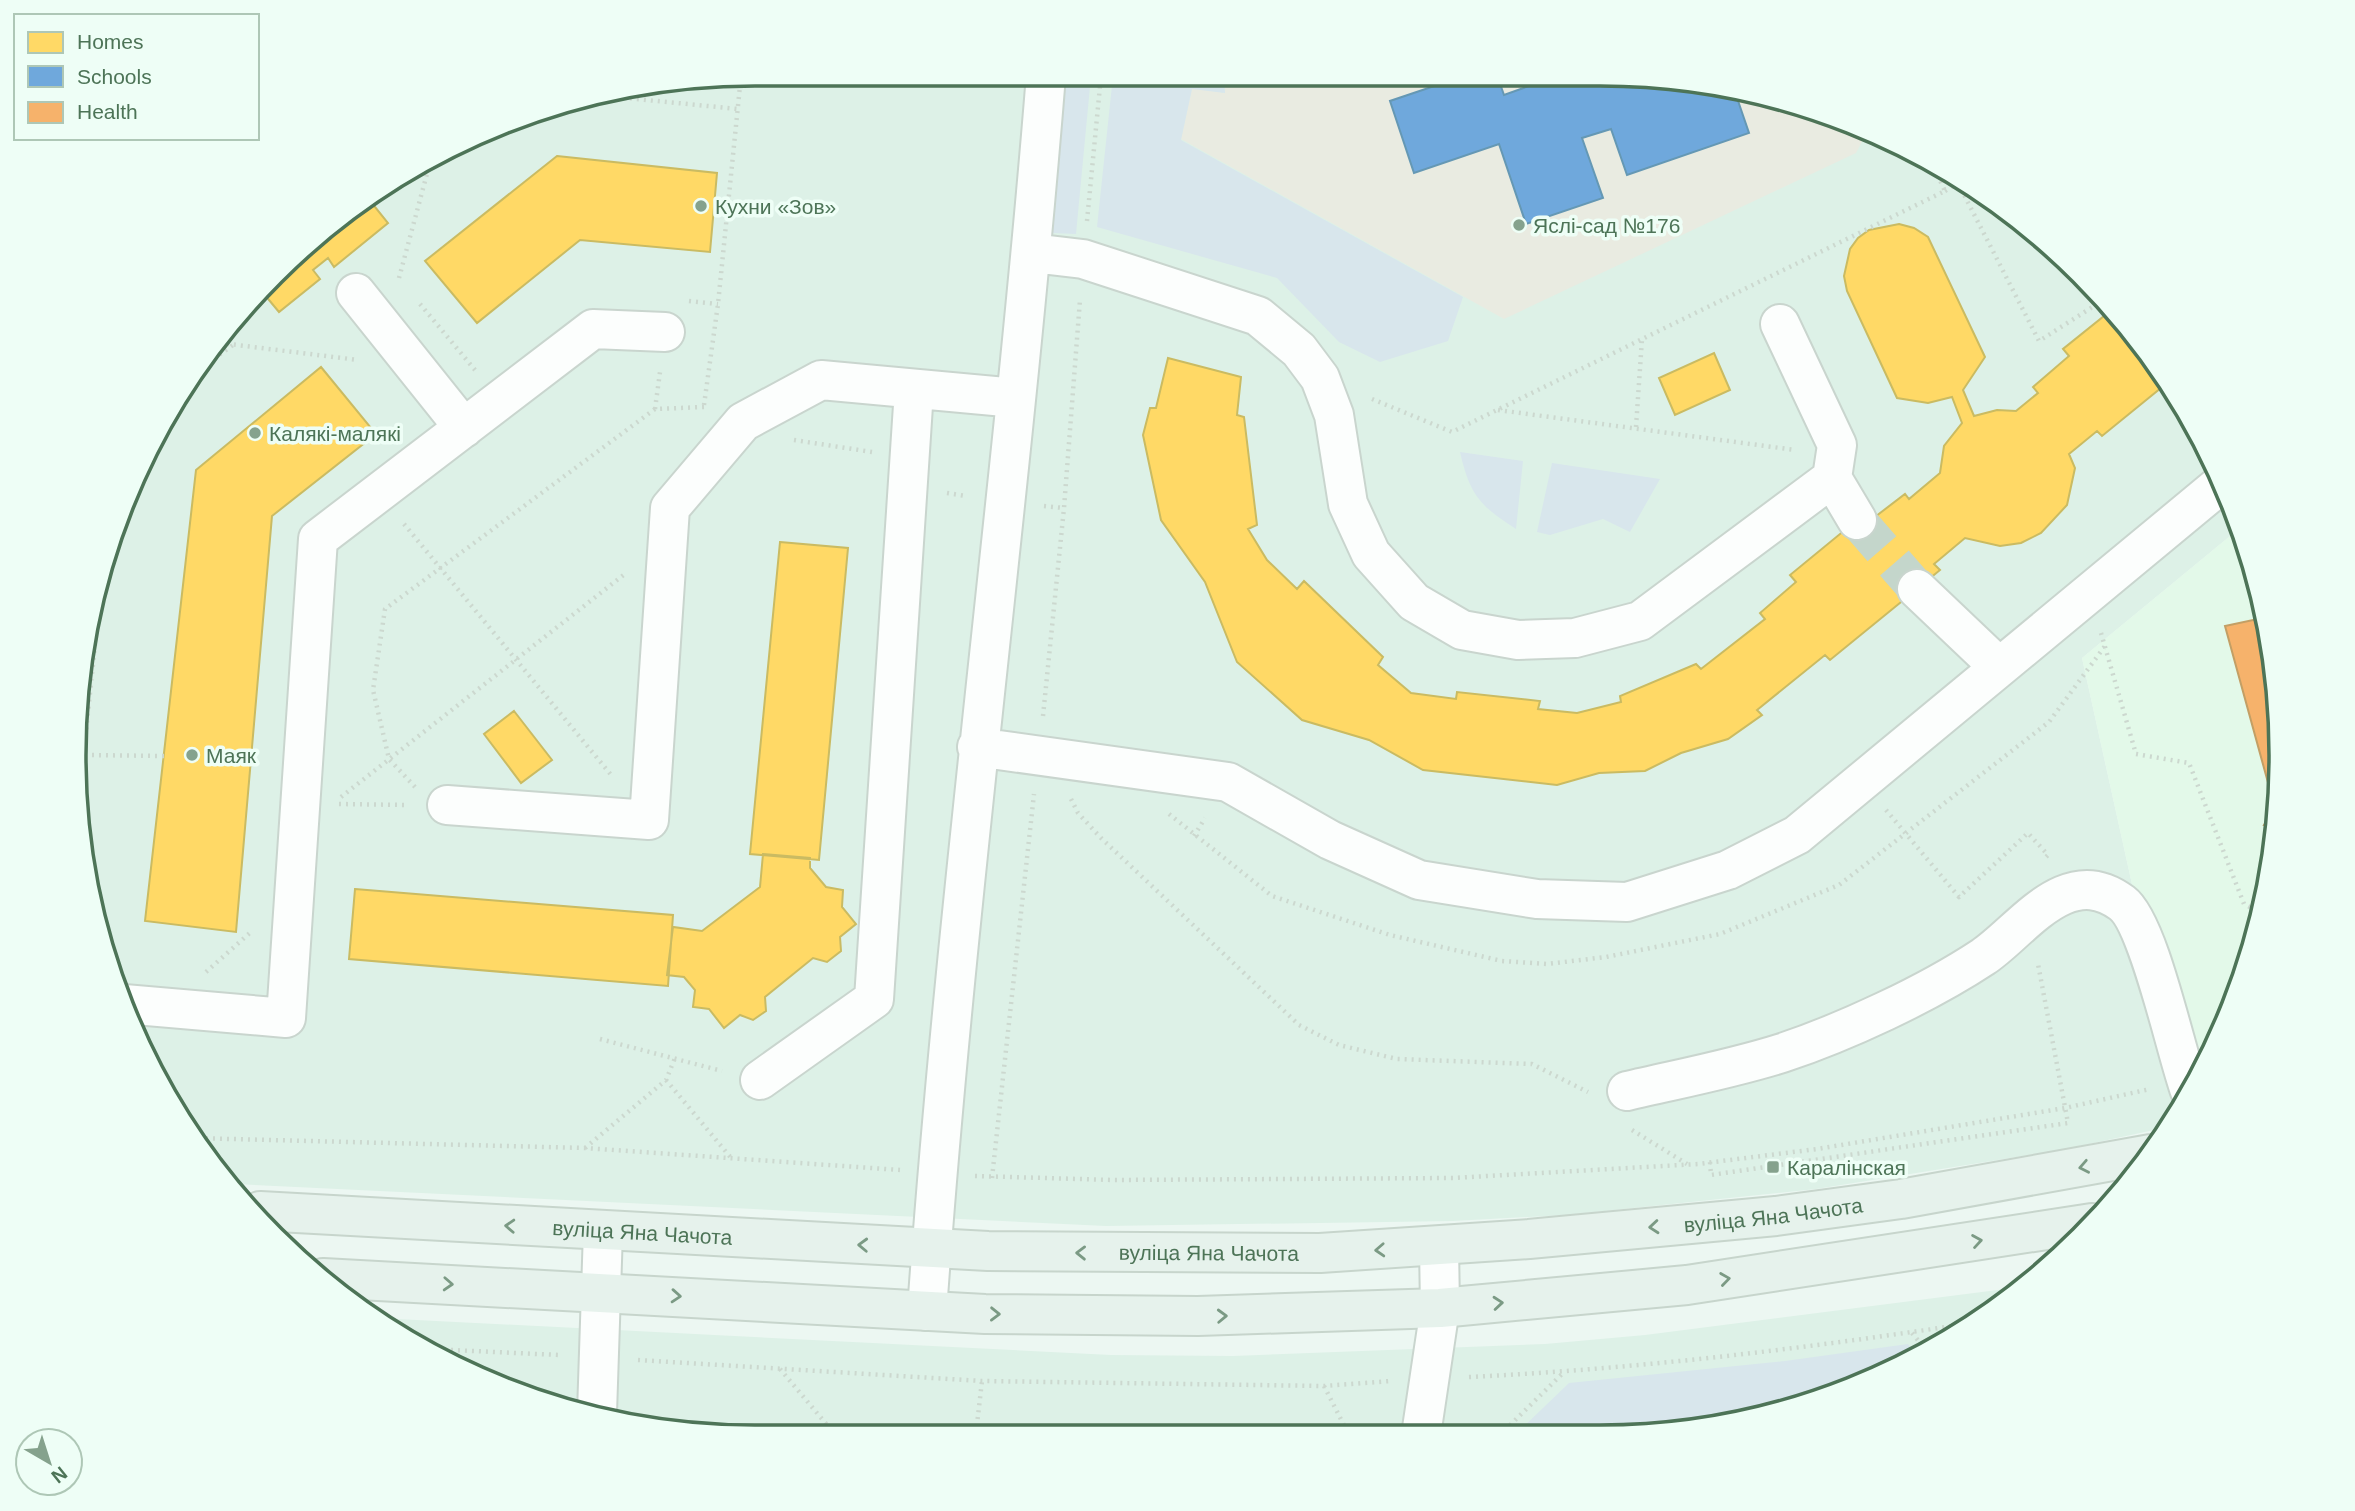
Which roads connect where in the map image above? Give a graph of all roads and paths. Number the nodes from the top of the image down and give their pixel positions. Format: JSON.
{"nodes":[{"id":1,"x":740,"y":86,"type":"edge"},
{"id":2,"x":1045,"y":86,"type":"edge"},
{"id":3,"x":1100,"y":86,"type":"edge"},
{"id":4,"x":629,"y":98,"type":"edge"},
{"id":5,"x":738,"y":109,"type":"junction"},
{"id":6,"x":428,"y":172,"type":"edge"},
{"id":7,"x":1939,"y":178,"type":"edge"},
{"id":8,"x":1952,"y":187,"type":"edge"},
{"id":9,"x":1945,"y":191,"type":"junction"},
{"id":10,"x":1963,"y":194,"type":"edge"},
{"id":11,"x":1032,"y":253,"type":"junction"},
{"id":12,"x":1083,"y":259,"type":"junction"},
{"id":13,"x":405,"y":286,"type":"dead end"},
{"id":14,"x":356,"y":293,"type":"dead end"},
{"id":15,"x":414,"y":296,"type":"dead end"},
{"id":16,"x":2095,"y":305,"type":"edge"},
{"id":17,"x":1780,"y":324,"type":"dead end"},
{"id":18,"x":665,"y":332,"type":"dead end"},
{"id":19,"x":1642,"y":339,"type":"junction"},
{"id":20,"x":230,"y":341,"type":"edge"},
{"id":21,"x":227,"y":344,"type":"edge"},
{"id":22,"x":233,"y":345,"type":"junction"},
{"id":23,"x":219,"y":355,"type":"edge"},
{"id":24,"x":416,"y":367,"type":"junction"},
{"id":25,"x":1320,"y":378,"type":"junction"},
{"id":26,"x":915,"y":390,"type":"junction"},
{"id":27,"x":1016,"y":398,"type":"junction"},
{"id":28,"x":1498,"y":410,"type":"junction"},
{"id":29,"x":1636,"y":427,"type":"junction"},
{"id":30,"x":464,"y":428,"type":"junction"},
{"id":31,"x":782,"y":438,"type":"dead end"},
{"id":32,"x":876,"y":453,"type":"dead end"},
{"id":33,"x":1834,"y":467,"type":"junction"},
{"id":34,"x":2214,"y":490,"type":"edge"},
{"id":35,"x":378,"y":494,"type":"junction"},
{"id":36,"x":1857,"y":520,"type":"tunnel mouth"},
{"id":37,"x":666,"y":542,"type":"junction"},
{"id":38,"x":440,"y":568,"type":"junction"},
{"id":39,"x":1917,"y":589,"type":"tunnel mouth"},
{"id":40,"x":96,"y":641,"type":"edge"},
{"id":41,"x":516,"y":659,"type":"junction"},
{"id":42,"x":2110,"y":665,"type":"dead end"},
{"id":43,"x":1999,"y":667,"type":"junction"},
{"id":44,"x":86,"y":741,"type":"edge"},
{"id":45,"x":977,"y":747,"type":"junction"},
{"id":46,"x":86,"y":755,"type":"edge"},
{"id":47,"x":164,"y":755,"type":"dead end"},
{"id":48,"x":1039,"y":756,"type":"junction"},
{"id":49,"x":390,"y":759,"type":"junction"},
{"id":50,"x":1067,"y":790,"type":"dead end"},
{"id":51,"x":440,"y":805,"type":"junction"},
{"id":52,"x":649,"y":820,"type":"junction"},
{"id":53,"x":2028,"y":833,"type":"dead end"},
{"id":54,"x":1927,"y":860,"type":"dead end"},
{"id":55,"x":2251,"y":908,"type":"edge"},
{"id":56,"x":256,"y":927,"type":"dead end"},
{"id":57,"x":198,"y":980,"type":"dead end"},
{"id":58,"x":134,"y":1004,"type":"edge"},
{"id":59,"x":600,"y":1039,"type":"dead end"},
{"id":60,"x":675,"y":1058,"type":"junction"},
{"id":61,"x":2186,"y":1079,"type":"edge"},
{"id":62,"x":666,"y":1080,"type":"junction"},
{"id":63,"x":760,"y":1080,"type":"joint"},
{"id":64,"x":2181,"y":1087,"type":"edge"},
{"id":65,"x":1616,"y":1105,"type":"junction"},
{"id":66,"x":2065,"y":1108,"type":"junction"},
{"id":67,"x":206,"y":1138,"type":"edge"},
{"id":68,"x":585,"y":1148,"type":"junction"},
{"id":69,"x":2135,"y":1157,"type":"edge"},
{"id":70,"x":732,"y":1158,"type":"junction"},
{"id":71,"x":1710,"y":1162,"type":"junction"},
{"id":72,"x":1689,"y":1165,"type":"junction"},
{"id":73,"x":937,"y":1174,"type":"junction"},
{"id":74,"x":992,"y":1178,"type":"junction"},
{"id":75,"x":265,"y":1211,"type":"edge"},
{"id":76,"x":2076,"y":1225,"type":"edge"},
{"id":77,"x":603,"y":1231,"type":"junction"},
{"id":78,"x":1439,"y":1246,"type":"junction"},
{"id":79,"x":931,"y":1248,"type":"junction"},
{"id":80,"x":338,"y":1279,"type":"edge"},
{"id":81,"x":600,"y":1291,"type":"junction"},
{"id":82,"x":1440,"y":1308,"type":"junction"},
{"id":83,"x":927,"y":1311,"type":"junction"},
{"id":84,"x":1949,"y":1326,"type":"edge"},
{"id":85,"x":1911,"y":1332,"type":"junction"},
{"id":86,"x":1920,"y":1343,"type":"edge"},
{"id":87,"x":447,"y":1350,"type":"edge"},
{"id":88,"x":600,"y":1357,"type":"junction"},
{"id":89,"x":780,"y":1369,"type":"junction"},
{"id":90,"x":1564,"y":1372,"type":"junction"},
{"id":91,"x":1432,"y":1378,"type":"junction"},
{"id":92,"x":982,"y":1381,"type":"junction"},
{"id":93,"x":1324,"y":1386,"type":"junction"},
{"id":94,"x":597,"y":1406,"type":"edge"},
{"id":95,"x":827,"y":1425,"type":"edge"},
{"id":96,"x":977,"y":1425,"type":"edge"},
{"id":97,"x":1344,"y":1425,"type":"edge"},
{"id":98,"x":1423,"y":1425,"type":"edge"},
{"id":99,"x":1510,"y":1425,"type":"edge"}],
"edges":[{"from":1,"to":5,"type":"path"},
{"from":2,"to":11,"type":"street"},
{"from":3,"to":12,"type":"path"},
{"from":4,"to":5,"type":"path"},
{"from":5,"to":38,"type":"path"},
{"from":6,"to":13,"type":"path"},
{"from":7,"to":9,"type":"path"},
{"from":8,"to":9,"type":"path"},
{"from":9,"to":19,"type":"path"},
{"from":10,"to":16,"type":"path"},
{"from":11,"to":12,"type":"street"},
{"from":11,"to":27,"type":"street"},
{"from":12,"to":25,"type":"street"},
{"from":12,"to":48,"type":"path"},
{"from":14,"to":24,"type":"street"},
{"from":15,"to":24,"type":"path"},
{"from":17,"to":33,"type":"street"},
{"from":18,"to":30,"type":"street"},
{"from":19,"to":28,"type":"path"},
{"from":19,"to":29,"type":"path"},
{"from":20,"to":22,"type":"path"},
{"from":21,"to":22,"type":"path"},
{"from":22,"to":23,"type":"path"},
{"from":22,"to":24,"type":"path"},
{"from":24,"to":30,"type":"street"},
{"from":25,"to":28,"type":"path"},
{"from":25,"to":33,"type":"street"},
{"from":26,"to":27,"type":"street"},
{"from":26,"to":37,"type":"street"},
{"from":26,"to":63,"type":"street"},
{"from":27,"to":45,"type":"street"},
{"from":28,"to":29,"type":"path"},
{"from":29,"to":33,"type":"path"},
{"from":30,"to":35,"type":"street"},
{"from":31,"to":32,"type":"path"},
{"from":33,"to":36,"type":"street"},
{"from":34,"to":43,"type":"street"},
{"from":35,"to":38,"type":"path"},
{"from":35,"to":58,"type":"street"},
{"from":37,"to":41,"type":"path"},
{"from":37,"to":52,"type":"street"},
{"from":38,"to":41,"type":"path"},
{"from":38,"to":49,"type":"path"},
{"from":39,"to":43,"type":"street"},
{"from":40,"to":44,"type":"path"},
{"from":41,"to":49,"type":"path"},
{"from":41,"to":52,"type":"path"},
{"from":42,"to":55,"type":"path"},
{"from":43,"to":48,"type":"street"},
{"from":45,"to":48,"type":"street"},
{"from":45,"to":73,"type":"street"},
{"from":46,"to":47,"type":"path"},
{"from":48,"to":74,"type":"path"},
{"from":49,"to":51,"type":"path"},
{"from":49,"to":51,"type":"path"},
{"from":50,"to":65,"type":"path"},
{"from":51,"to":52,"type":"street"},
{"from":53,"to":54,"type":"path"},
{"from":56,"to":57,"type":"path"},
{"from":59,"to":60,"type":"path"},
{"from":60,"to":62,"type":"path"},
{"from":60,"to":63,"type":"path"},
{"from":61,"to":65,"type":"street"},
{"from":62,"to":68,"type":"path"},
{"from":62,"to":70,"type":"path"},
{"from":64,"to":66,"type":"path"},
{"from":65,"to":72,"type":"path"},
{"from":66,"to":71,"type":"path"},
{"from":66,"to":71,"type":"path"},
{"from":67,"to":68,"type":"path"},
{"from":68,"to":70,"type":"path"},
{"from":69,"to":78,"type":"main road","name":"вуліца Яна Чачота","one_way":true},
{"from":70,"to":73,"type":"path"},
{"from":71,"to":72,"type":"path"},
{"from":72,"to":74,"type":"path"},
{"from":73,"to":74,"type":"path"},
{"from":73,"to":79,"type":"street"},
{"from":77,"to":75,"type":"main road","name":"вуліца Яна Чачота","one_way":true},
{"from":82,"to":76,"type":"main road","one_way":true},
{"from":79,"to":77,"type":"main road","name":"вуліца Яна Чачота","one_way":true},
{"from":77,"to":81,"type":"street"},
{"from":78,"to":79,"type":"main road","name":"вуліца Яна Чачота","one_way":true},
{"from":78,"to":82,"type":"street"},
{"from":79,"to":83,"type":"street"},
{"from":80,"to":81,"type":"main road","one_way":true},
{"from":81,"to":83,"type":"main road","one_way":true},
{"from":81,"to":88,"type":"street"},
{"from":83,"to":82,"type":"main road","one_way":true},
{"from":82,"to":91,"type":"street"},
{"from":84,"to":85,"type":"path"},
{"from":85,"to":86,"type":"path"},
{"from":85,"to":90,"type":"path"},
{"from":87,"to":88,"type":"path"},
{"from":88,"to":89,"type":"path"},
{"from":88,"to":94,"type":"street"},
{"from":89,"to":92,"type":"path"},
{"from":89,"to":95,"type":"path"},
{"from":90,"to":91,"type":"path"},
{"from":90,"to":99,"type":"path"},
{"from":91,"to":93,"type":"path"},
{"from":91,"to":98,"type":"street"},
{"from":92,"to":93,"type":"path"},
{"from":92,"to":96,"type":"path"},
{"from":93,"to":97,"type":"path"}]}
